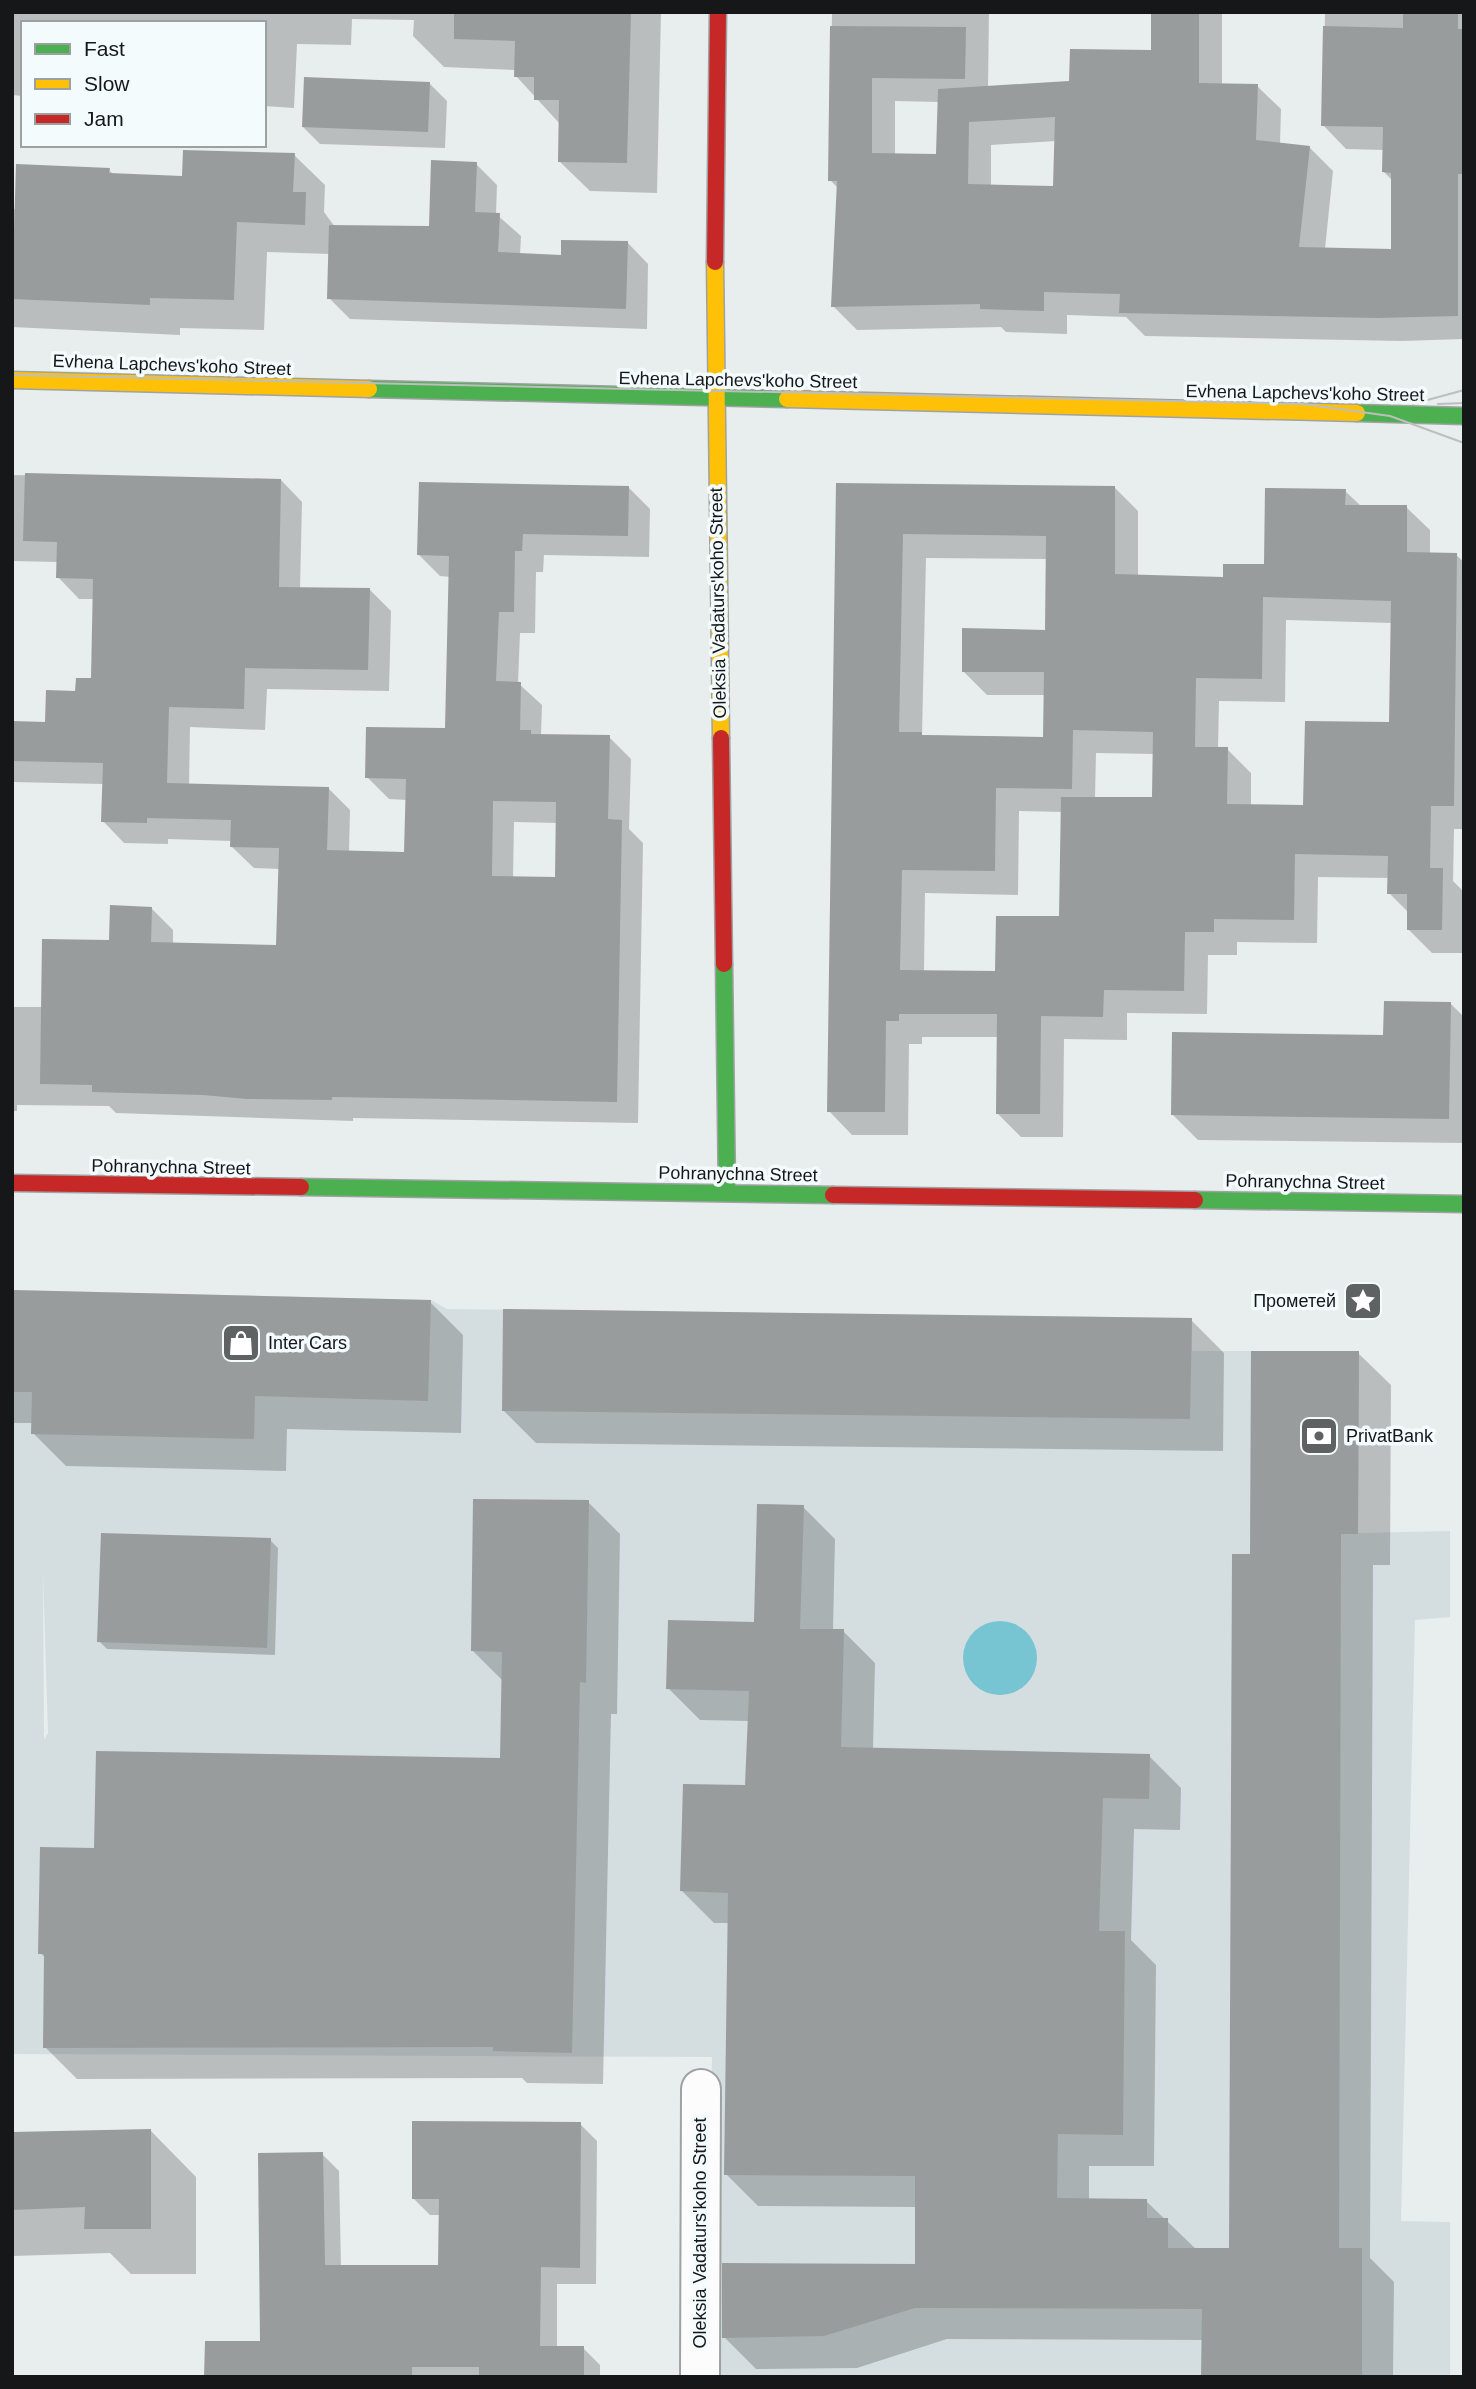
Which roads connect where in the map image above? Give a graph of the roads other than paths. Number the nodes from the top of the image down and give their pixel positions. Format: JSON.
{"nodes":[{"id":1,"x":718,"y":12,"type":"edge"},
{"id":2,"x":12,"y":380,"type":"edge"},
{"id":3,"x":716,"y":400,"type":"junction"},
{"id":4,"x":1464,"y":416,"type":"edge"},
{"id":5,"x":12,"y":1183,"type":"edge"},
{"id":6,"x":727,"y":1193,"type":"junction"},
{"id":7,"x":1464,"y":1203,"type":"edge"},
{"id":8,"x":701,"y":2089,"type":"dead end"},
{"id":9,"x":700,"y":2377,"type":"edge"}],
"edges":[{"from":1,"to":3,"type":"street","name":"Oleksia Vadaturs'koho Street"},
{"from":2,"to":3,"type":"street","name":"Evhena Lapchevs'koho Street"},
{"from":3,"to":4,"type":"street","name":"Evhena Lapchevs'koho Street"},
{"from":3,"to":6,"type":"street","name":"Oleksia Vadaturs'koho Street"},
{"from":5,"to":6,"type":"street","name":"Pohranychna Street"},
{"from":6,"to":7,"type":"street","name":"Pohranychna Street"},
{"from":8,"to":9,"type":"street","name":"Oleksia Vadaturs'koho Street"}]}
